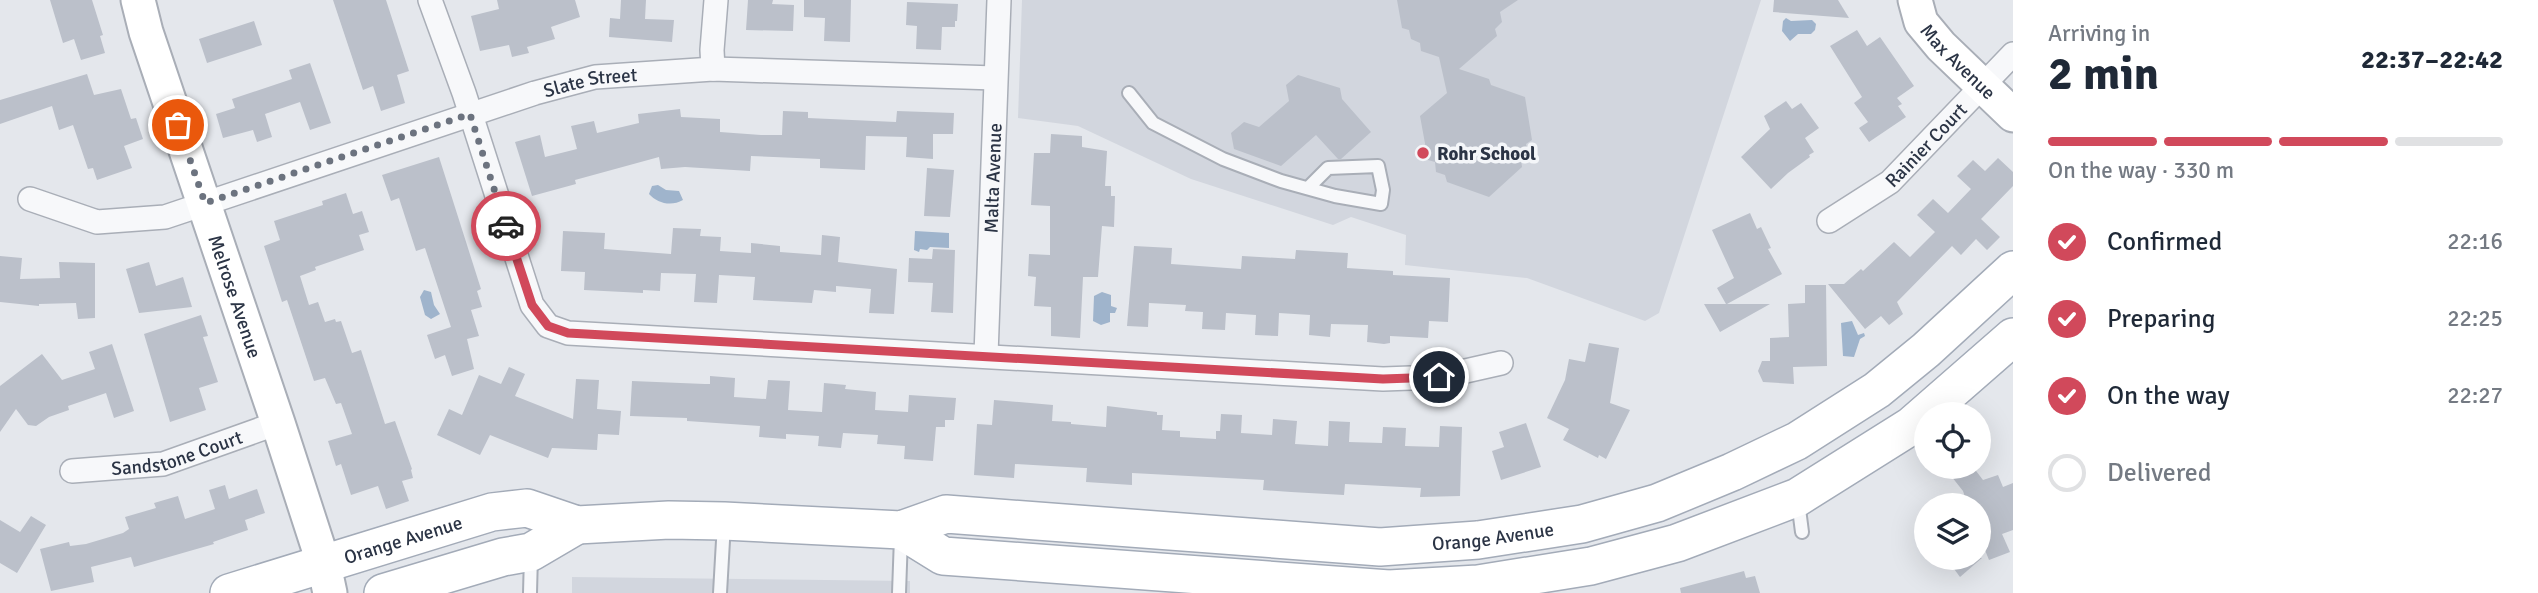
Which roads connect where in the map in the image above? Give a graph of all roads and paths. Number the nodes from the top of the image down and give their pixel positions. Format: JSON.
{"nodes":[{"id":1,"x":138,"y":0,"type":"edge"},
{"id":2,"x":430,"y":0,"type":"edge"},
{"id":3,"x":716,"y":0,"type":"edge"},
{"id":4,"x":999,"y":0,"type":"edge"},
{"id":5,"x":1915,"y":0,"type":"edge"},
{"id":6,"x":2013,"y":54,"type":"edge"},
{"id":7,"x":713,"y":69,"type":"junction"},
{"id":8,"x":995,"y":78,"type":"junction"},
{"id":9,"x":1982,"y":85,"type":"junction"},
{"id":10,"x":1129,"y":93,"type":"dead end"},
{"id":11,"x":470,"y":114,"type":"junction"},
{"id":12,"x":2013,"y":115,"type":"edge"},
{"id":13,"x":1308,"y":188,"type":"junction"},
{"id":14,"x":30,"y":199,"type":"dead end"},
{"id":15,"x":205,"y":203,"type":"junction"},
{"id":16,"x":1829,"y":220,"type":"dead end"},
{"id":17,"x":2013,"y":270,"type":"edge"},
{"id":18,"x":2013,"y":337,"type":"edge"},
{"id":19,"x":986,"y":355,"type":"junction"},
{"id":20,"x":1501,"y":363,"type":"dead end"},
{"id":21,"x":278,"y":423,"type":"junction"},
{"id":22,"x":72,"y":471,"type":"dead end"},
{"id":23,"x":724,"y":521,"type":"junction"},
{"id":24,"x":577,"y":525,"type":"junction"},
{"id":25,"x":901,"y":530,"type":"junction"},
{"id":26,"x":1191,"y":533,"type":"junction"},
{"id":27,"x":531,"y":552,"type":"junction"},
{"id":28,"x":1189,"y":575,"type":"junction"},
{"id":29,"x":327,"y":579,"type":"edge"},
{"id":30,"x":403,"y":590,"type":"edge"},
{"id":31,"x":229,"y":593,"type":"edge"},
{"id":32,"x":530,"y":593,"type":"edge"},
{"id":33,"x":720,"y":593,"type":"edge"},
{"id":34,"x":899,"y":593,"type":"edge"}],
"edges":[{"from":1,"to":15,"type":"street","name":"Melrose Avenue"},
{"from":2,"to":11,"type":"street"},
{"from":3,"to":7,"type":"street"},
{"from":4,"to":8,"type":"street","name":"Malta Avenue"},
{"from":5,"to":9,"type":"street","name":"Max Avenue"},
{"from":6,"to":9,"type":"street","name":"Rainier Court"},
{"from":7,"to":8,"type":"street","name":"Slate Street"},
{"from":7,"to":11,"type":"street","name":"Slate Street"},
{"from":8,"to":19,"type":"street","name":"Malta Avenue"},
{"from":9,"to":12,"type":"street","name":"Max Avenue"},
{"from":9,"to":16,"type":"street","name":"Rainier Court"},
{"from":10,"to":13,"type":"lane"},
{"from":11,"to":15,"type":"street","name":"Slate Street"},
{"from":11,"to":19,"type":"street"},
{"from":13,"to":13,"type":"lane"},
{"from":14,"to":15,"type":"street","name":"Slate Street"},
{"from":15,"to":21,"type":"street","name":"Melrose Avenue"},
{"from":17,"to":26,"type":"main road","name":"Orange Avenue"},
{"from":18,"to":28,"type":"main road","name":"Orange Avenue"},
{"from":19,"to":20,"type":"street"},
{"from":21,"to":22,"type":"street","name":"Sandstone Court"},
{"from":21,"to":29,"type":"street","name":"Melrose Avenue"},
{"from":23,"to":24,"type":"main road","name":"Orange Avenue"},
{"from":23,"to":25,"type":"main road","name":"Orange Avenue"},
{"from":23,"to":33,"type":"lane"},
{"from":24,"to":27,"type":"main road","name":"Orange Avenue"},
{"from":24,"to":29,"type":"main road","name":"Orange Avenue"},
{"from":25,"to":26,"type":"main road","name":"Orange Avenue"},
{"from":25,"to":28,"type":"main road","name":"Orange Avenue"},
{"from":25,"to":34,"type":"lane"},
{"from":26,"to":28,"type":"main road"},
{"from":27,"to":30,"type":"main road","name":"Orange Avenue"},
{"from":27,"to":32,"type":"lane"},
{"from":29,"to":31,"type":"main road","name":"Orange Avenue"}]}
